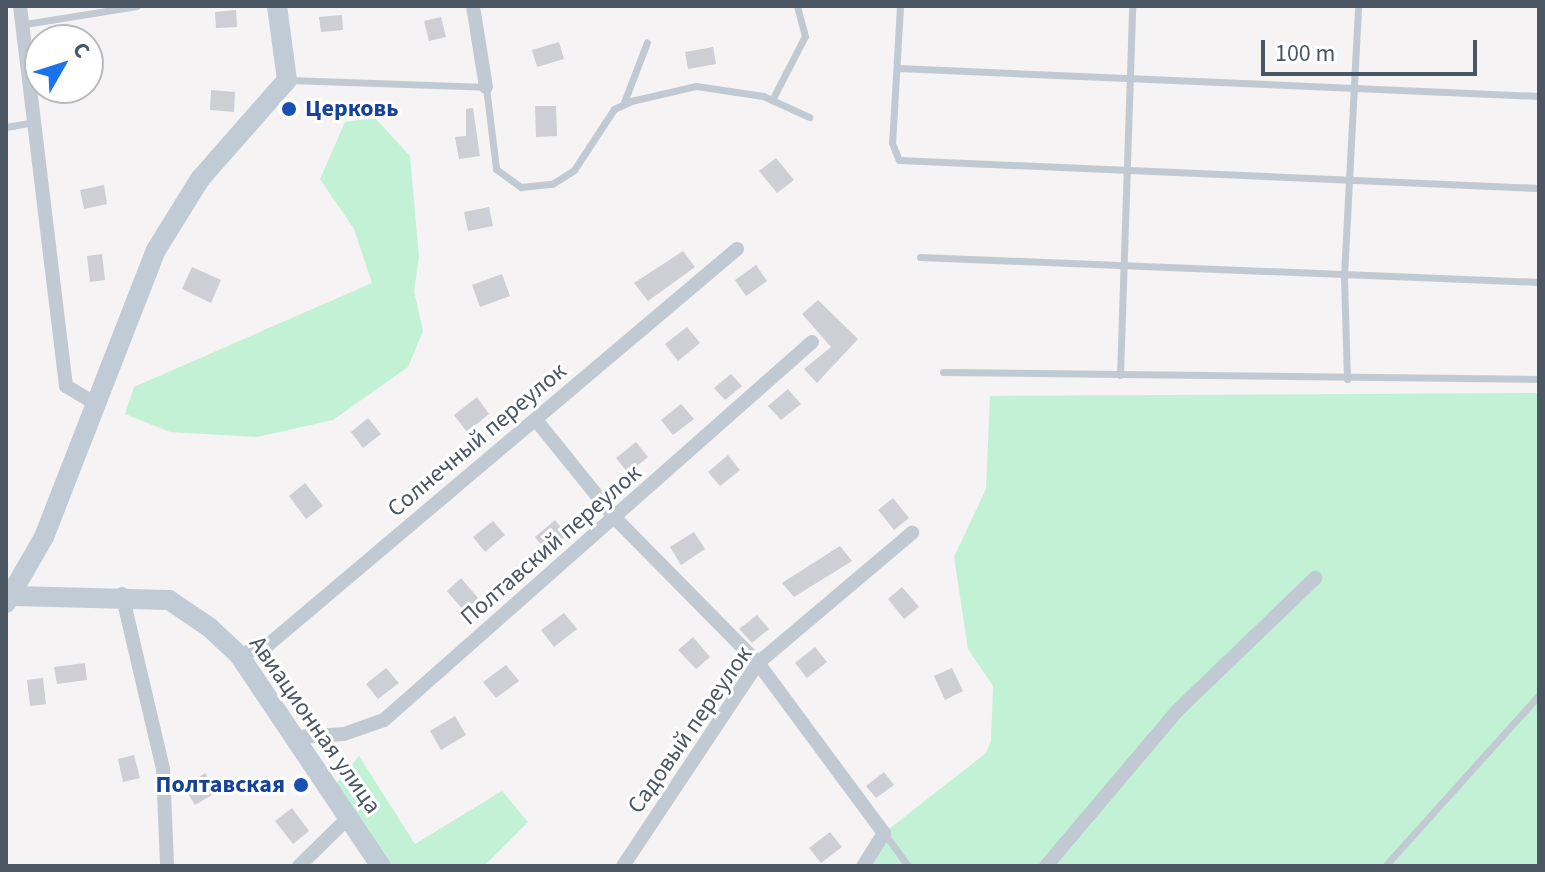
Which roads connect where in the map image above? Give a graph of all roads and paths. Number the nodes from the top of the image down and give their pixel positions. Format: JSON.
{"nodes":[{"id":1,"x":20,"y":6,"type":"edge"},
{"id":2,"x":137,"y":6,"type":"edge"},
{"id":3,"x":277,"y":6,"type":"edge"},
{"id":4,"x":473,"y":6,"type":"edge"},
{"id":5,"x":797,"y":6,"type":"edge"},
{"id":6,"x":900,"y":6,"type":"edge"},
{"id":7,"x":1132,"y":6,"type":"edge"},
{"id":8,"x":1358,"y":6,"type":"edge"},
{"id":9,"x":25,"y":24,"type":"joint"},
{"id":10,"x":647,"y":42,"type":"dead end"},
{"id":11,"x":898,"y":68,"type":"junction"},
{"id":12,"x":1131,"y":79,"type":"junction"},
{"id":13,"x":287,"y":80,"type":"junction"},
{"id":14,"x":1357,"y":86,"type":"junction"},
{"id":15,"x":486,"y":87,"type":"junction"},
{"id":16,"x":1539,"y":96,"type":"edge"},
{"id":17,"x":772,"y":100,"type":"junction"},
{"id":18,"x":34,"y":104,"type":"edge"},
{"id":19,"x":623,"y":105,"type":"junction"},
{"id":20,"x":809,"y":117,"type":"dead end"},
{"id":21,"x":36,"y":122,"type":"junction"},
{"id":22,"x":6,"y":127,"type":"edge"},
{"id":23,"x":1130,"y":172,"type":"junction"},
{"id":24,"x":1349,"y":179,"type":"junction"},
{"id":25,"x":1539,"y":188,"type":"edge"},
{"id":26,"x":737,"y":249,"type":"dead end"},
{"id":27,"x":920,"y":257,"type":"dead end"},
{"id":28,"x":1128,"y":267,"type":"junction"},
{"id":29,"x":1344,"y":276,"type":"junction"},
{"id":30,"x":1539,"y":282,"type":"edge"},
{"id":31,"x":812,"y":342,"type":"dead end"},
{"id":32,"x":943,"y":372,"type":"dead end"},
{"id":33,"x":1120,"y":375,"type":"junction"},
{"id":34,"x":1347,"y":379,"type":"junction"},
{"id":35,"x":1539,"y":379,"type":"edge"},
{"id":36,"x":94,"y":403,"type":"junction"},
{"id":37,"x":536,"y":420,"type":"junction"},
{"id":38,"x":616,"y":519,"type":"junction"},
{"id":39,"x":912,"y":533,"type":"dead end"},
{"id":40,"x":1315,"y":578,"type":"dead end"},
{"id":41,"x":122,"y":593,"type":"junction"},
{"id":42,"x":9,"y":594,"type":"edge"},
{"id":43,"x":239,"y":655,"type":"junction"},
{"id":44,"x":758,"y":663,"type":"junction"},
{"id":45,"x":1539,"y":695,"type":"edge"},
{"id":46,"x":297,"y":737,"type":"junction"},
{"id":47,"x":348,"y":818,"type":"junction"},
{"id":48,"x":884,"y":833,"type":"junction"},
{"id":49,"x":167,"y":866,"type":"edge"},
{"id":50,"x":299,"y":866,"type":"edge"},
{"id":51,"x":381,"y":866,"type":"edge"},
{"id":52,"x":623,"y":866,"type":"edge"},
{"id":53,"x":863,"y":866,"type":"edge"},
{"id":54,"x":908,"y":866,"type":"edge"},
{"id":55,"x":1046,"y":866,"type":"edge"},
{"id":56,"x":1385,"y":866,"type":"edge"}],
"edges":[{"from":1,"to":9,"type":"street"},
{"from":2,"to":9,"type":"lane"},
{"from":3,"to":13,"type":"street"},
{"from":4,"to":15,"type":"street"},
{"from":5,"to":17,"type":"lane"},
{"from":6,"to":11,"type":"lane"},
{"from":7,"to":12,"type":"lane"},
{"from":8,"to":14,"type":"lane"},
{"from":10,"to":19,"type":"lane"},
{"from":11,"to":12,"type":"lane"},
{"from":11,"to":23,"type":"lane"},
{"from":12,"to":14,"type":"lane"},
{"from":12,"to":23,"type":"lane"},
{"from":13,"to":15,"type":"lane"},
{"from":13,"to":36,"type":"street"},
{"from":14,"to":16,"type":"lane"},
{"from":14,"to":24,"type":"lane"},
{"from":15,"to":19,"type":"lane"},
{"from":17,"to":19,"type":"lane"},
{"from":17,"to":20,"type":"lane"},
{"from":18,"to":21,"type":"street"},
{"from":21,"to":22,"type":"lane"},
{"from":21,"to":36,"type":"street"},
{"from":23,"to":24,"type":"lane"},
{"from":23,"to":28,"type":"lane"},
{"from":24,"to":25,"type":"lane"},
{"from":24,"to":29,"type":"lane"},
{"from":26,"to":37,"type":"street","name":"Солнечный переулок"},
{"from":27,"to":28,"type":"lane"},
{"from":28,"to":29,"type":"lane"},
{"from":28,"to":33,"type":"lane"},
{"from":29,"to":30,"type":"lane"},
{"from":29,"to":34,"type":"lane"},
{"from":31,"to":38,"type":"street","name":"Полтавский переулок"},
{"from":32,"to":33,"type":"lane"},
{"from":33,"to":34,"type":"lane"},
{"from":34,"to":35,"type":"lane"},
{"from":36,"to":42,"type":"street"},
{"from":37,"to":38,"type":"street"},
{"from":37,"to":43,"type":"street","name":"Солнечный переулок"},
{"from":38,"to":44,"type":"street"},
{"from":38,"to":46,"type":"street","name":"Полтавский переулок"},
{"from":39,"to":44,"type":"street","name":"Садовый переулок"},
{"from":40,"to":55,"type":"street"},
{"from":41,"to":42,"type":"street","name":"Авиационная улица"},
{"from":41,"to":43,"type":"street","name":"Авиационная улица"},
{"from":41,"to":49,"type":"street"},
{"from":43,"to":46,"type":"street","name":"Авиационная улица"},
{"from":44,"to":48,"type":"street"},
{"from":44,"to":52,"type":"street","name":"Садовый переулок"},
{"from":45,"to":56,"type":"lane"},
{"from":46,"to":47,"type":"street","name":"Авиационная улица"},
{"from":47,"to":50,"type":"street"},
{"from":47,"to":51,"type":"street","name":"Авиационная улица"},
{"from":48,"to":53,"type":"street"},
{"from":48,"to":54,"type":"lane"}]}
